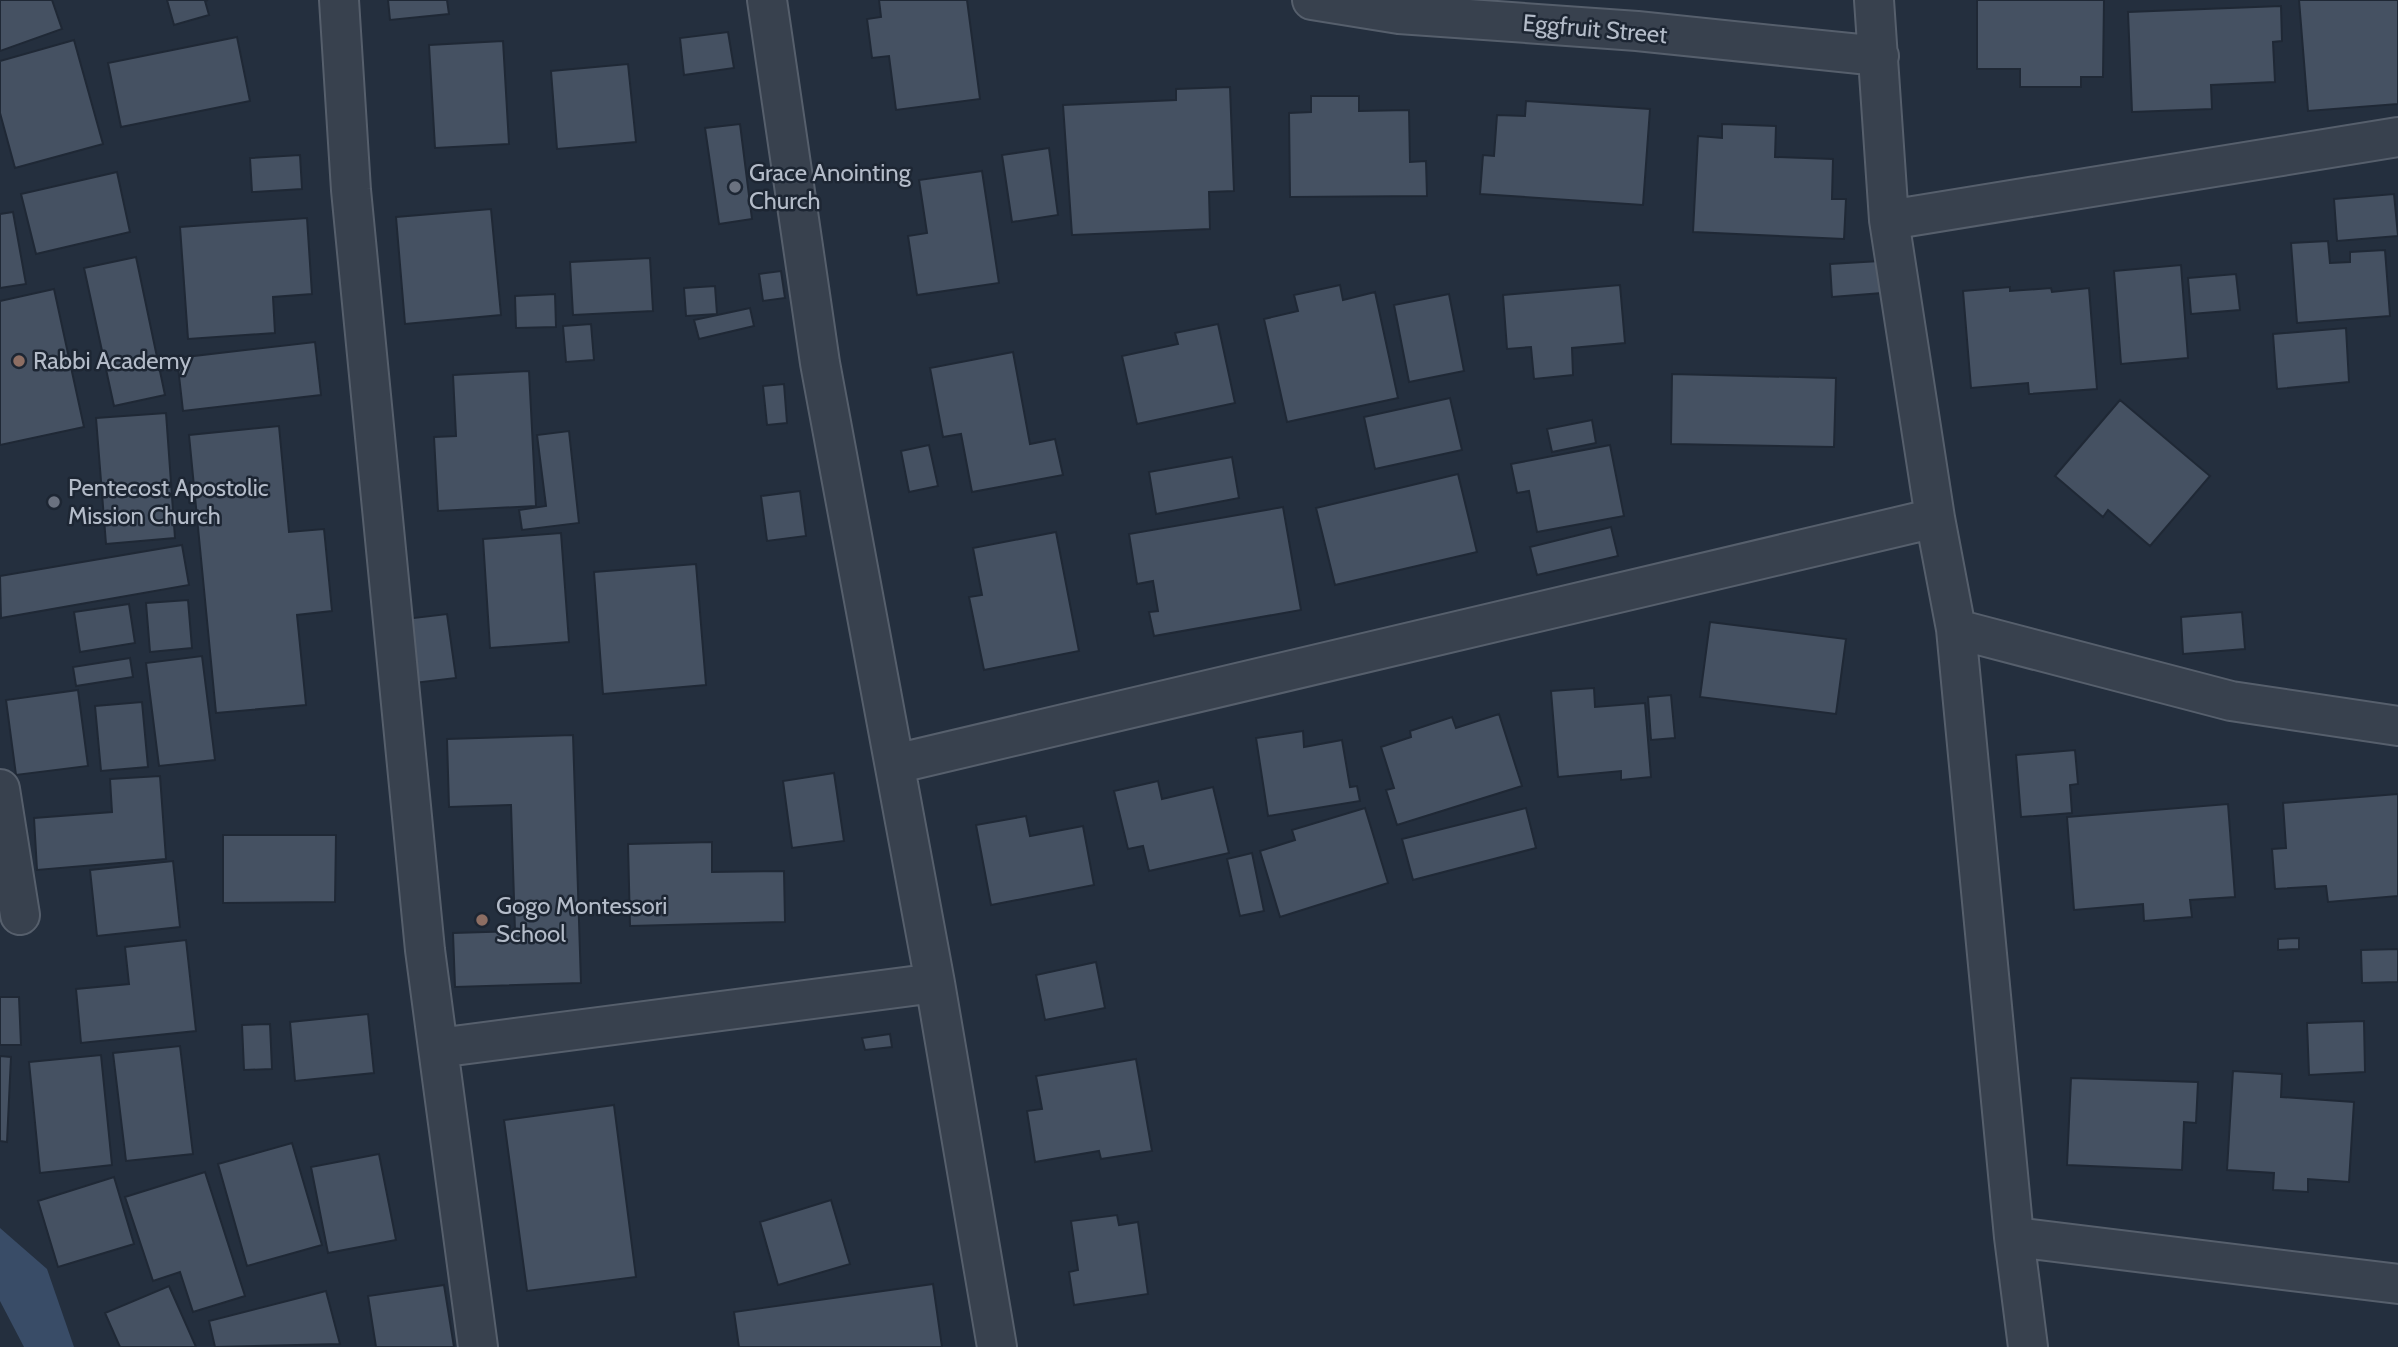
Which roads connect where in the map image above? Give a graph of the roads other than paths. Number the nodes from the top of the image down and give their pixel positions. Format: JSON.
{"nodes":[{"id":1,"x":339,"y":0,"type":"edge"},
{"id":2,"x":767,"y":0,"type":"edge"},
{"id":3,"x":1312,"y":0,"type":"edge"},
{"id":4,"x":1874,"y":0,"type":"edge"},
{"id":5,"x":1879,"y":56,"type":"junction"},
{"id":6,"x":2398,"y":137,"type":"edge"},
{"id":7,"x":1889,"y":220,"type":"junction"},
{"id":8,"x":1935,"y":517,"type":"junction"},
{"id":9,"x":1956,"y":629,"type":"junction"},
{"id":10,"x":2398,"y":726,"type":"edge"},
{"id":11,"x":895,"y":764,"type":"junction"},
{"id":12,"x":0,"y":789,"type":"edge"},
{"id":13,"x":20,"y":915,"type":"dead end"},
{"id":14,"x":935,"y":983,"type":"junction"},
{"id":15,"x":438,"y":1048,"type":"junction"},
{"id":16,"x":2014,"y":1237,"type":"junction"},
{"id":17,"x":2398,"y":1284,"type":"edge"},
{"id":18,"x":478,"y":1347,"type":"edge"},
{"id":19,"x":998,"y":1347,"type":"edge"},
{"id":20,"x":2028,"y":1347,"type":"edge"}],
"edges":[{"from":1,"to":15,"type":"street"},
{"from":2,"to":11,"type":"street"},
{"from":3,"to":5,"type":"street","name":"Eggfruit Street"},
{"from":4,"to":5,"type":"street"},
{"from":5,"to":7,"type":"street"},
{"from":6,"to":7,"type":"street"},
{"from":7,"to":8,"type":"street"},
{"from":8,"to":9,"type":"street"},
{"from":8,"to":11,"type":"street"},
{"from":9,"to":10,"type":"street"},
{"from":9,"to":16,"type":"street"},
{"from":11,"to":14,"type":"street"},
{"from":12,"to":13,"type":"street"},
{"from":14,"to":15,"type":"street"},
{"from":14,"to":19,"type":"street"},
{"from":15,"to":18,"type":"street"},
{"from":16,"to":17,"type":"street"},
{"from":16,"to":20,"type":"street"}]}
